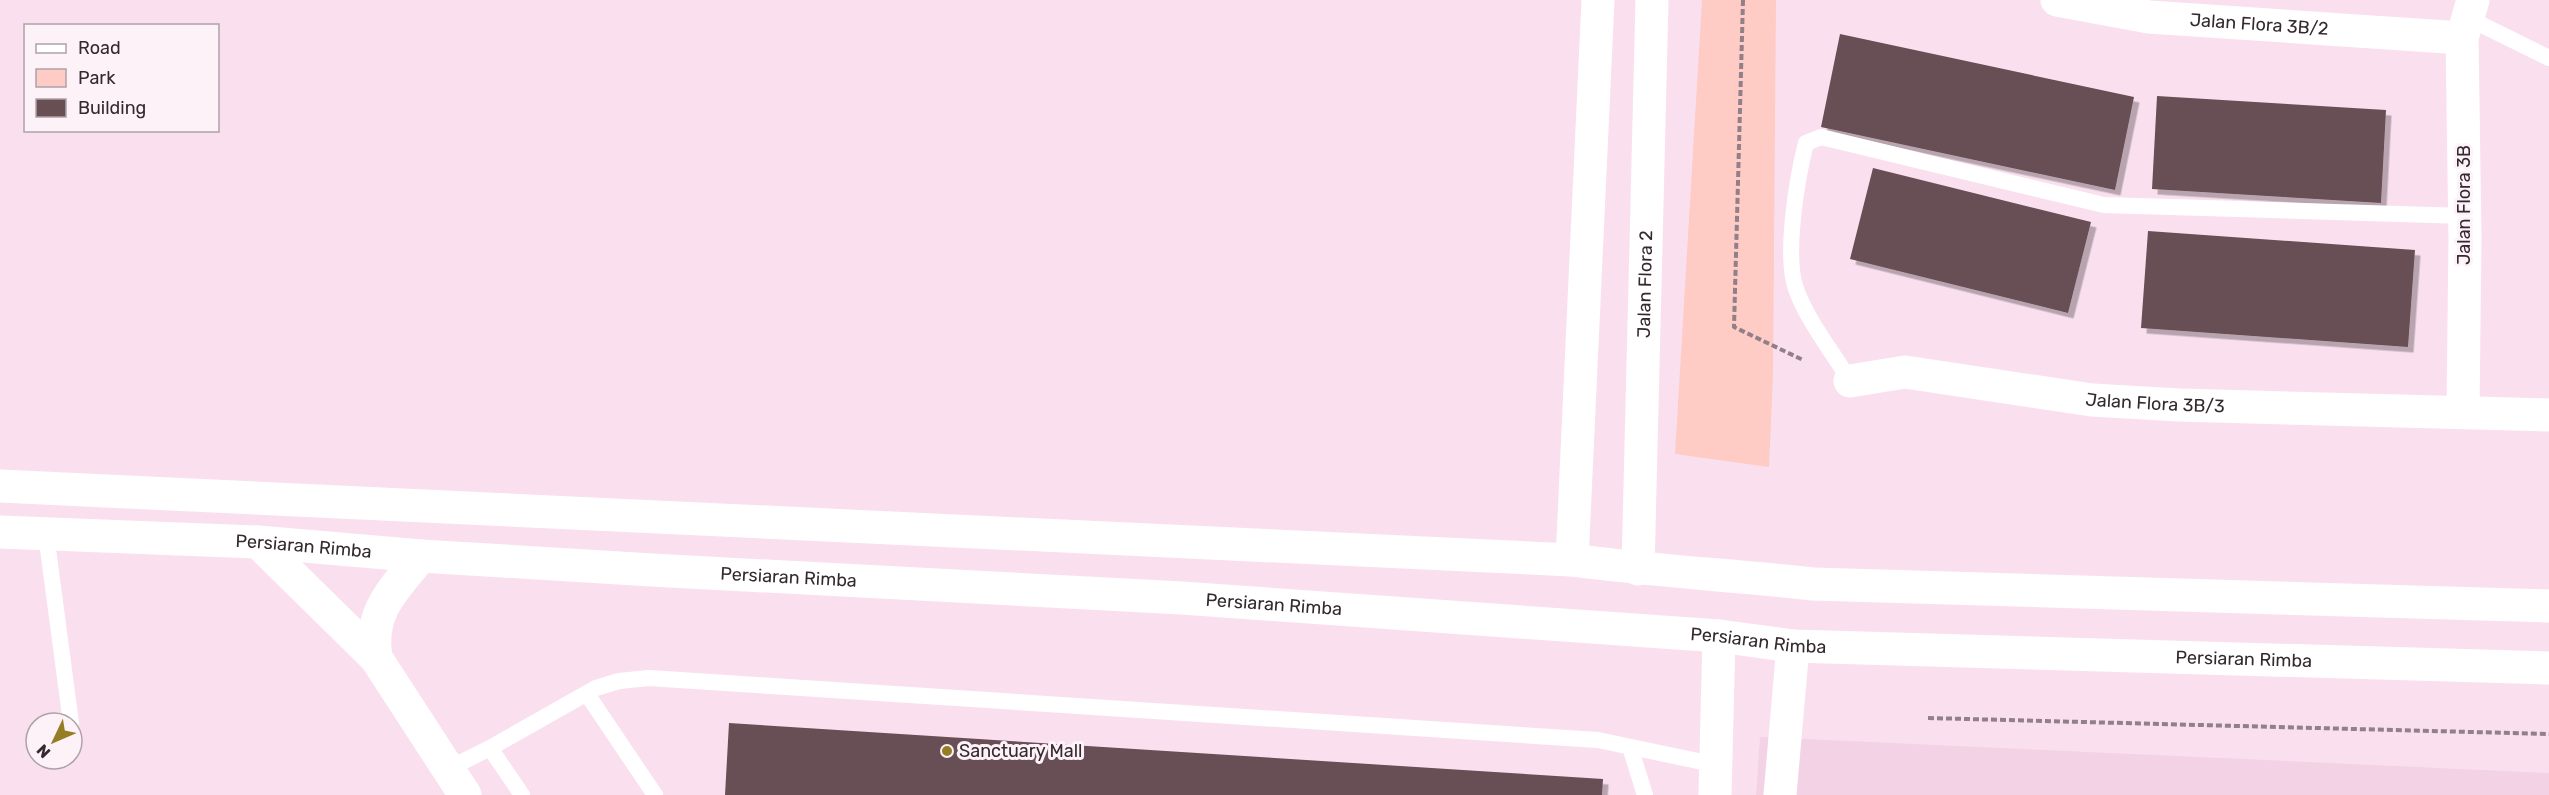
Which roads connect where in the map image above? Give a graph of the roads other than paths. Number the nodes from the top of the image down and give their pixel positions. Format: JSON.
{"nodes":[{"id":1,"x":1599,"y":0,"type":"edge"},
{"id":2,"x":1652,"y":0,"type":"edge"},
{"id":3,"x":2057,"y":0,"type":"edge"},
{"id":4,"x":2468,"y":19,"type":"edge"},
{"id":5,"x":2549,"y":58,"type":"edge"},
{"id":6,"x":2465,"y":216,"type":"junction"},
{"id":7,"x":1850,"y":381,"type":"joint"},
{"id":8,"x":2463,"y":411,"type":"junction"},
{"id":9,"x":2549,"y":415,"type":"edge"},
{"id":10,"x":0,"y":486,"type":"edge"},
{"id":11,"x":0,"y":532,"type":"edge"},
{"id":12,"x":46,"y":534,"type":"junction"},
{"id":13,"x":258,"y":542,"type":"junction"},
{"id":14,"x":421,"y":556,"type":"junction"},
{"id":15,"x":1572,"y":560,"type":"junction"},
{"id":16,"x":1638,"y":569,"type":"junction"},
{"id":17,"x":2549,"y":606,"type":"edge"},
{"id":18,"x":1719,"y":636,"type":"junction"},
{"id":19,"x":1793,"y":646,"type":"junction"},
{"id":20,"x":376,"y":658,"type":"junction"},
{"id":21,"x":2549,"y":668,"type":"edge"},
{"id":22,"x":587,"y":694,"type":"junction"},
{"id":23,"x":69,"y":711,"type":"edge"},
{"id":24,"x":1630,"y":747,"type":"junction"},
{"id":25,"x":490,"y":748,"type":"junction"},
{"id":26,"x":1716,"y":780,"type":"edge"},
{"id":27,"x":456,"y":782,"type":"edge"},
{"id":28,"x":522,"y":795,"type":"edge"},
{"id":29,"x":655,"y":795,"type":"edge"},
{"id":30,"x":1645,"y":795,"type":"edge"},
{"id":31,"x":1780,"y":795,"type":"edge"}],
"edges":[{"from":1,"to":15,"type":"street"},
{"from":2,"to":16,"type":"street","name":"Jalan Flora 2"},
{"from":3,"to":4,"type":"street","name":"Jalan Flora 3B/2"},
{"from":4,"to":5,"type":"lane"},
{"from":4,"to":6,"type":"street","name":"Jalan Flora 3B"},
{"from":6,"to":7,"type":"lane"},
{"from":6,"to":8,"type":"street","name":"Jalan Flora 3B"},
{"from":7,"to":8,"type":"street","name":"Jalan Flora 3B/3"},
{"from":8,"to":9,"type":"street","name":"Jalan Flora 3B/3"},
{"from":10,"to":15,"type":"street"},
{"from":11,"to":12,"type":"street","name":"Persiaran Rimba"},
{"from":12,"to":13,"type":"street","name":"Persiaran Rimba"},
{"from":12,"to":23,"type":"lane"},
{"from":13,"to":14,"type":"street","name":"Persiaran Rimba"},
{"from":13,"to":20,"type":"street"},
{"from":14,"to":18,"type":"street","name":"Persiaran Rimba"},
{"from":14,"to":20,"type":"street"},
{"from":15,"to":16,"type":"street"},
{"from":16,"to":17,"type":"street"},
{"from":18,"to":19,"type":"street","name":"Persiaran Rimba"},
{"from":18,"to":26,"type":"street"},
{"from":19,"to":21,"type":"street","name":"Persiaran Rimba"},
{"from":19,"to":31,"type":"street"},
{"from":20,"to":27,"type":"street"},
{"from":22,"to":24,"type":"lane"},
{"from":22,"to":25,"type":"lane"},
{"from":22,"to":29,"type":"lane"},
{"from":24,"to":26,"type":"lane"},
{"from":24,"to":30,"type":"lane"},
{"from":25,"to":27,"type":"lane"},
{"from":25,"to":28,"type":"lane"}]}
